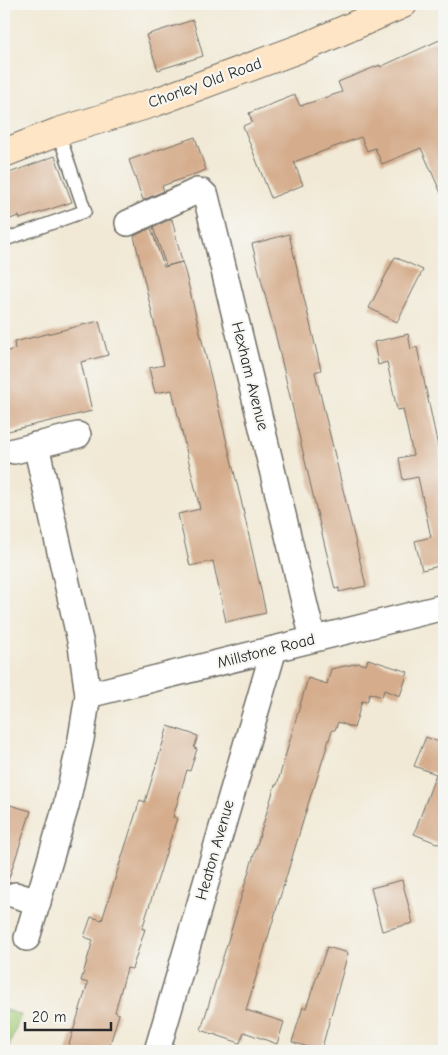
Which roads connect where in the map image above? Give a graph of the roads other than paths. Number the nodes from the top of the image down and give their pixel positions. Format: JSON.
{"nodes":[{"id":1,"x":403,"y":4,"type":"edge"},
{"id":2,"x":58,"y":132,"type":"junction"},
{"id":3,"x":4,"y":153,"type":"edge"},
{"id":4,"x":128,"y":223,"type":"dead end"},
{"id":5,"x":4,"y":240,"type":"edge"},
{"id":6,"x":78,"y":434,"type":"dead end"},
{"id":7,"x":444,"y":607,"type":"edge"},
{"id":8,"x":313,"y":639,"type":"junction"},
{"id":9,"x":274,"y":649,"type":"junction"},
{"id":10,"x":88,"y":695,"type":"junction"},
{"id":11,"x":27,"y":938,"type":"dead end"},
{"id":12,"x":156,"y":1051,"type":"edge"}],
"edges":[{"from":1,"to":2,"type":"main road","name":"Chorley Old Road"},
{"from":2,"to":3,"type":"main road","name":"Chorley Old Road"},
{"from":2,"to":5,"type":"lane"},
{"from":4,"to":8,"type":"street","name":"Hexham Avenue"},
{"from":6,"to":10,"type":"street"},
{"from":7,"to":8,"type":"street","name":"Millstone Road"},
{"from":8,"to":9,"type":"street","name":"Millstone Road"},
{"from":9,"to":10,"type":"street","name":"Millstone Road"},
{"from":9,"to":12,"type":"street","name":"Heaton Avenue"},
{"from":10,"to":11,"type":"street"}]}
